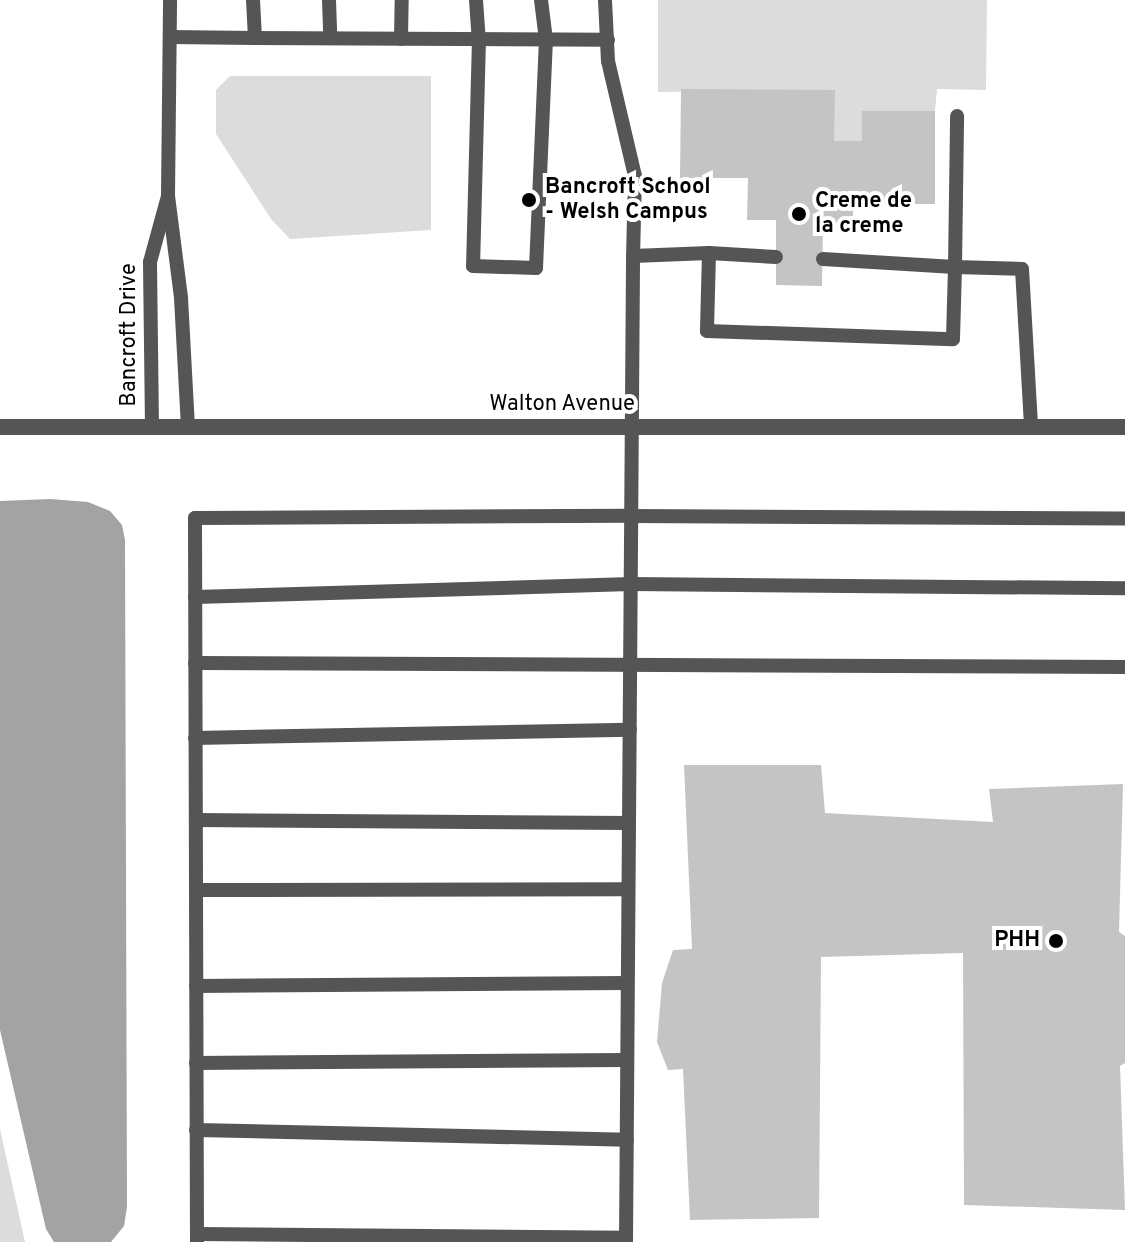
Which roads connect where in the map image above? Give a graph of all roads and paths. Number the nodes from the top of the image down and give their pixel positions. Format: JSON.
{"nodes":[{"id":1,"x":170,"y":0,"type":"edge"},
{"id":2,"x":253,"y":0,"type":"edge"},
{"id":3,"x":329,"y":0,"type":"edge"},
{"id":4,"x":402,"y":0,"type":"edge"},
{"id":5,"x":476,"y":0,"type":"edge"},
{"id":6,"x":541,"y":0,"type":"edge"},
{"id":7,"x":605,"y":0,"type":"edge"},
{"id":8,"x":170,"y":37,"type":"junction"},
{"id":9,"x":255,"y":38,"type":"junction"},
{"id":10,"x":330,"y":38,"type":"junction"},
{"id":11,"x":401,"y":39,"type":"junction"},
{"id":12,"x":479,"y":39,"type":"junction"},
{"id":13,"x":546,"y":40,"type":"junction"},
{"id":14,"x":608,"y":40,"type":"junction"},
{"id":15,"x":957,"y":116,"type":"dead end"},
{"id":16,"x":168,"y":196,"type":"junction"},
{"id":17,"x":709,"y":253,"type":"junction"},
{"id":18,"x":633,"y":256,"type":"junction"},
{"id":19,"x":776,"y":257,"type":"dead end"},
{"id":20,"x":823,"y":259,"type":"dead end"},
{"id":21,"x":955,"y":267,"type":"junction"},
{"id":22,"x":0,"y":427,"type":"edge"},
{"id":23,"x":152,"y":427,"type":"junction"},
{"id":24,"x":188,"y":427,"type":"junction"},
{"id":25,"x":631,"y":427,"type":"junction"},
{"id":26,"x":1031,"y":427,"type":"junction"},
{"id":27,"x":1125,"y":427,"type":"edge"},
{"id":28,"x":631,"y":516,"type":"junction"},
{"id":29,"x":1125,"y":519,"type":"edge"},
{"id":30,"x":631,"y":584,"type":"junction"},
{"id":31,"x":1125,"y":588,"type":"edge"},
{"id":32,"x":195,"y":597,"type":"junction"},
{"id":33,"x":195,"y":663,"type":"junction"},
{"id":34,"x":630,"y":664,"type":"junction"},
{"id":35,"x":1125,"y":667,"type":"edge"},
{"id":36,"x":630,"y":730,"type":"junction"},
{"id":37,"x":195,"y":738,"type":"junction"},
{"id":38,"x":196,"y":820,"type":"junction"},
{"id":39,"x":629,"y":823,"type":"junction"},
{"id":40,"x":628,"y":889,"type":"junction"},
{"id":41,"x":196,"y":890,"type":"junction"},
{"id":42,"x":627,"y":983,"type":"junction"},
{"id":43,"x":196,"y":986,"type":"junction"},
{"id":44,"x":627,"y":1060,"type":"junction"},
{"id":45,"x":196,"y":1063,"type":"junction"},
{"id":46,"x":196,"y":1130,"type":"junction"},
{"id":47,"x":627,"y":1140,"type":"junction"},
{"id":48,"x":197,"y":1238,"type":"edge"},
{"id":49,"x":626,"y":1240,"type":"edge"}],
"edges":[{"from":1,"to":8,"type":"lane","name":"Bancroft Drive"},
{"from":2,"to":9,"type":"lane"},
{"from":3,"to":10,"type":"lane"},
{"from":4,"to":11,"type":"lane"},
{"from":5,"to":12,"type":"lane"},
{"from":6,"to":13,"type":"lane"},
{"from":7,"to":14,"type":"lane"},
{"from":8,"to":9,"type":"lane"},
{"from":8,"to":16,"type":"lane","name":"Bancroft Drive"},
{"from":9,"to":10,"type":"lane"},
{"from":10,"to":11,"type":"lane"},
{"from":11,"to":12,"type":"lane"},
{"from":12,"to":13,"type":"lane"},
{"from":12,"to":13,"type":"lane"},
{"from":13,"to":14,"type":"lane"},
{"from":14,"to":18,"type":"lane"},
{"from":15,"to":21,"type":"lane"},
{"from":16,"to":23,"type":"lane","name":"Bancroft Drive"},
{"from":16,"to":24,"type":"lane","name":"Bancroft Drive"},
{"from":17,"to":18,"type":"lane"},
{"from":17,"to":19,"type":"lane"},
{"from":17,"to":21,"type":"lane"},
{"from":18,"to":25,"type":"lane"},
{"from":20,"to":21,"type":"lane"},
{"from":21,"to":26,"type":"lane"},
{"from":22,"to":23,"type":"street","name":"Walton Avenue"},
{"from":23,"to":24,"type":"street","name":"Walton Avenue"},
{"from":24,"to":25,"type":"street","name":"Walton Avenue"},
{"from":25,"to":26,"type":"street","name":"Walton Avenue"},
{"from":25,"to":28,"type":"lane"},
{"from":26,"to":27,"type":"street","name":"Walton Avenue"},
{"from":28,"to":29,"type":"lane"},
{"from":28,"to":30,"type":"lane"},
{"from":28,"to":32,"type":"lane"},
{"from":30,"to":31,"type":"lane"},
{"from":30,"to":32,"type":"lane"},
{"from":30,"to":34,"type":"lane"},
{"from":32,"to":33,"type":"lane"},
{"from":33,"to":34,"type":"lane"},
{"from":33,"to":37,"type":"lane"},
{"from":34,"to":35,"type":"lane"},
{"from":34,"to":36,"type":"lane"},
{"from":36,"to":37,"type":"lane"},
{"from":36,"to":39,"type":"lane"},
{"from":37,"to":38,"type":"lane"},
{"from":38,"to":39,"type":"lane"},
{"from":38,"to":41,"type":"lane"},
{"from":39,"to":40,"type":"lane"},
{"from":40,"to":41,"type":"lane"},
{"from":40,"to":42,"type":"lane"},
{"from":41,"to":43,"type":"lane"},
{"from":42,"to":43,"type":"lane"},
{"from":42,"to":44,"type":"lane"},
{"from":43,"to":45,"type":"lane"},
{"from":44,"to":45,"type":"lane"},
{"from":44,"to":47,"type":"lane"},
{"from":45,"to":46,"type":"lane"},
{"from":46,"to":47,"type":"lane"},
{"from":46,"to":48,"type":"lane"},
{"from":47,"to":49,"type":"lane"},
{"from":48,"to":49,"type":"lane"}]}
